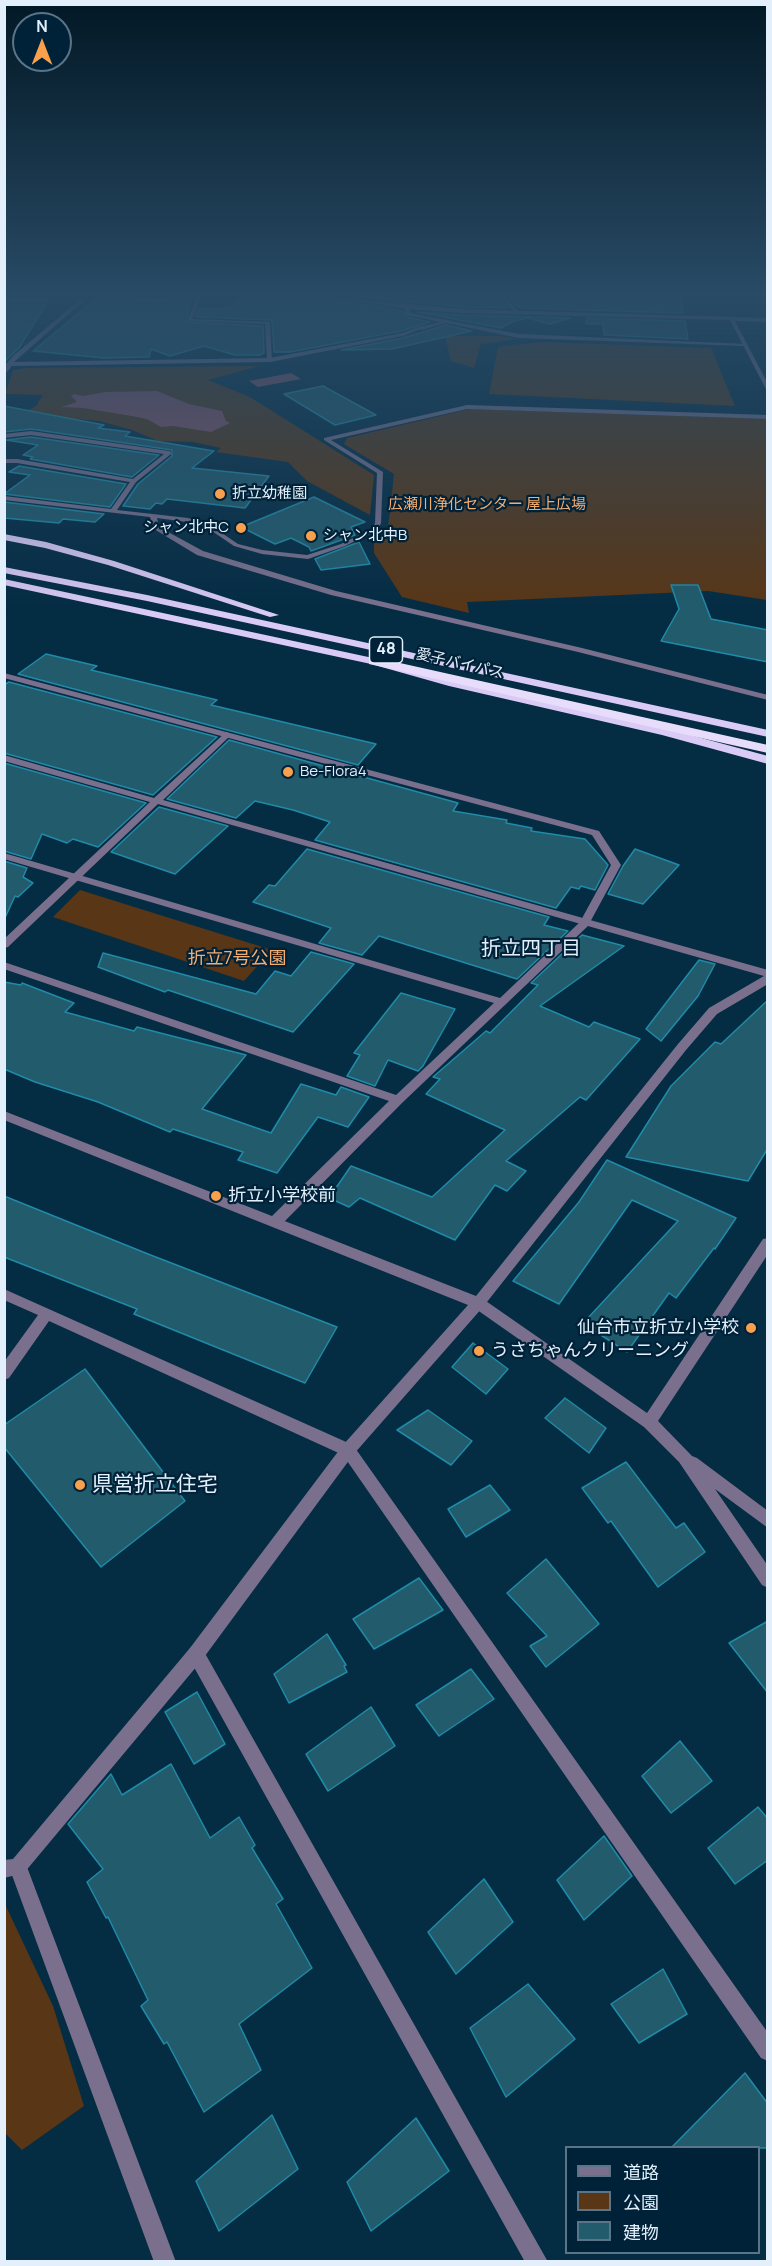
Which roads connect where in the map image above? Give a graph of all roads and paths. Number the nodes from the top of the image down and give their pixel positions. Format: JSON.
{"nodes":[{"id":1,"x":768,"y":417,"type":"edge"},
{"id":2,"x":4,"y":436,"type":"edge"},
{"id":3,"x":4,"y":461,"type":"edge"},
{"id":4,"x":134,"y":481,"type":"junction"},
{"id":5,"x":4,"y":498,"type":"edge"},
{"id":6,"x":113,"y":511,"type":"junction"},
{"id":7,"x":153,"y":516,"type":"junction"},
{"id":8,"x":4,"y":537,"type":"edge"},
{"id":9,"x":4,"y":570,"type":"edge"},
{"id":10,"x":4,"y":582,"type":"edge"},
{"id":11,"x":373,"y":661,"type":"junction"},
{"id":12,"x":4,"y":675,"type":"edge"},
{"id":13,"x":768,"y":698,"type":"edge"},
{"id":14,"x":722,"y":724,"type":"junction"},
{"id":15,"x":768,"y":734,"type":"edge"},
{"id":16,"x":226,"y":735,"type":"junction"},
{"id":17,"x":768,"y":749,"type":"edge"},
{"id":18,"x":4,"y":758,"type":"edge"},
{"id":19,"x":768,"y":760,"type":"edge"},
{"id":20,"x":156,"y":801,"type":"junction"},
{"id":21,"x":4,"y":856,"type":"edge"},
{"id":22,"x":75,"y":877,"type":"junction"},
{"id":23,"x":584,"y":924,"type":"junction"},
{"id":24,"x":4,"y":945,"type":"edge"},
{"id":25,"x":4,"y":965,"type":"edge"},
{"id":26,"x":768,"y":974,"type":"edge"},
{"id":27,"x":768,"y":979,"type":"edge"},
{"id":28,"x":501,"y":1002,"type":"junction"},
{"id":29,"x":398,"y":1100,"type":"junction"},
{"id":30,"x":4,"y":1115,"type":"edge"},
{"id":31,"x":276,"y":1221,"type":"junction"},
{"id":32,"x":768,"y":1244,"type":"edge"},
{"id":33,"x":4,"y":1294,"type":"edge"},
{"id":34,"x":478,"y":1303,"type":"junction"},
{"id":35,"x":47,"y":1313,"type":"junction"},
{"id":36,"x":4,"y":1374,"type":"edge"},
{"id":37,"x":649,"y":1422,"type":"junction"},
{"id":38,"x":348,"y":1450,"type":"junction"},
{"id":39,"x":684,"y":1457,"type":"junction"},
{"id":40,"x":768,"y":1521,"type":"edge"},
{"id":41,"x":768,"y":1580,"type":"edge"},
{"id":42,"x":196,"y":1654,"type":"junction"},
{"id":43,"x":11,"y":1868,"type":"edge"},
{"id":44,"x":768,"y":2051,"type":"edge"},
{"id":45,"x":165,"y":2262,"type":"edge"},
{"id":46,"x":537,"y":2262,"type":"edge"}],
"edges":[{"from":1,"to":7,"type":"street"},
{"from":2,"to":4,"type":"street"},
{"from":3,"to":4,"type":"street"},
{"from":4,"to":6,"type":"street"},
{"from":5,"to":6,"type":"street"},
{"from":6,"to":7,"type":"street"},
{"from":7,"to":13,"type":"street"},
{"from":8,"to":14,"type":"highway"},
{"from":9,"to":14,"type":"highway","name":"愛子バイパス","number":"48"},
{"from":10,"to":11,"type":"highway","name":"愛子バイパス","number":"48"},
{"from":11,"to":17,"type":"highway","name":"愛子バイパス","number":"48"},
{"from":11,"to":19,"type":"highway"},
{"from":12,"to":16,"type":"street"},
{"from":14,"to":15,"type":"highway","name":"愛子バイパス","number":"48"},
{"from":16,"to":20,"type":"street"},
{"from":16,"to":23,"type":"street"},
{"from":18,"to":20,"type":"street"},
{"from":20,"to":22,"type":"street"},
{"from":20,"to":23,"type":"street"},
{"from":21,"to":22,"type":"street"},
{"from":22,"to":24,"type":"street"},
{"from":22,"to":28,"type":"street"},
{"from":23,"to":26,"type":"street"},
{"from":23,"to":28,"type":"street"},
{"from":25,"to":29,"type":"street"},
{"from":27,"to":34,"type":"street"},
{"from":28,"to":29,"type":"street"},
{"from":29,"to":31,"type":"street"},
{"from":30,"to":31,"type":"street"},
{"from":31,"to":34,"type":"street"},
{"from":32,"to":37,"type":"street"},
{"from":33,"to":35,"type":"street"},
{"from":34,"to":37,"type":"street"},
{"from":34,"to":38,"type":"street"},
{"from":35,"to":36,"type":"street"},
{"from":35,"to":38,"type":"street"},
{"from":37,"to":39,"type":"street"},
{"from":38,"to":42,"type":"street"},
{"from":38,"to":44,"type":"street"},
{"from":39,"to":40,"type":"street"},
{"from":39,"to":41,"type":"street"},
{"from":42,"to":43,"type":"street"},
{"from":42,"to":46,"type":"street"},
{"from":43,"to":45,"type":"street"}]}
